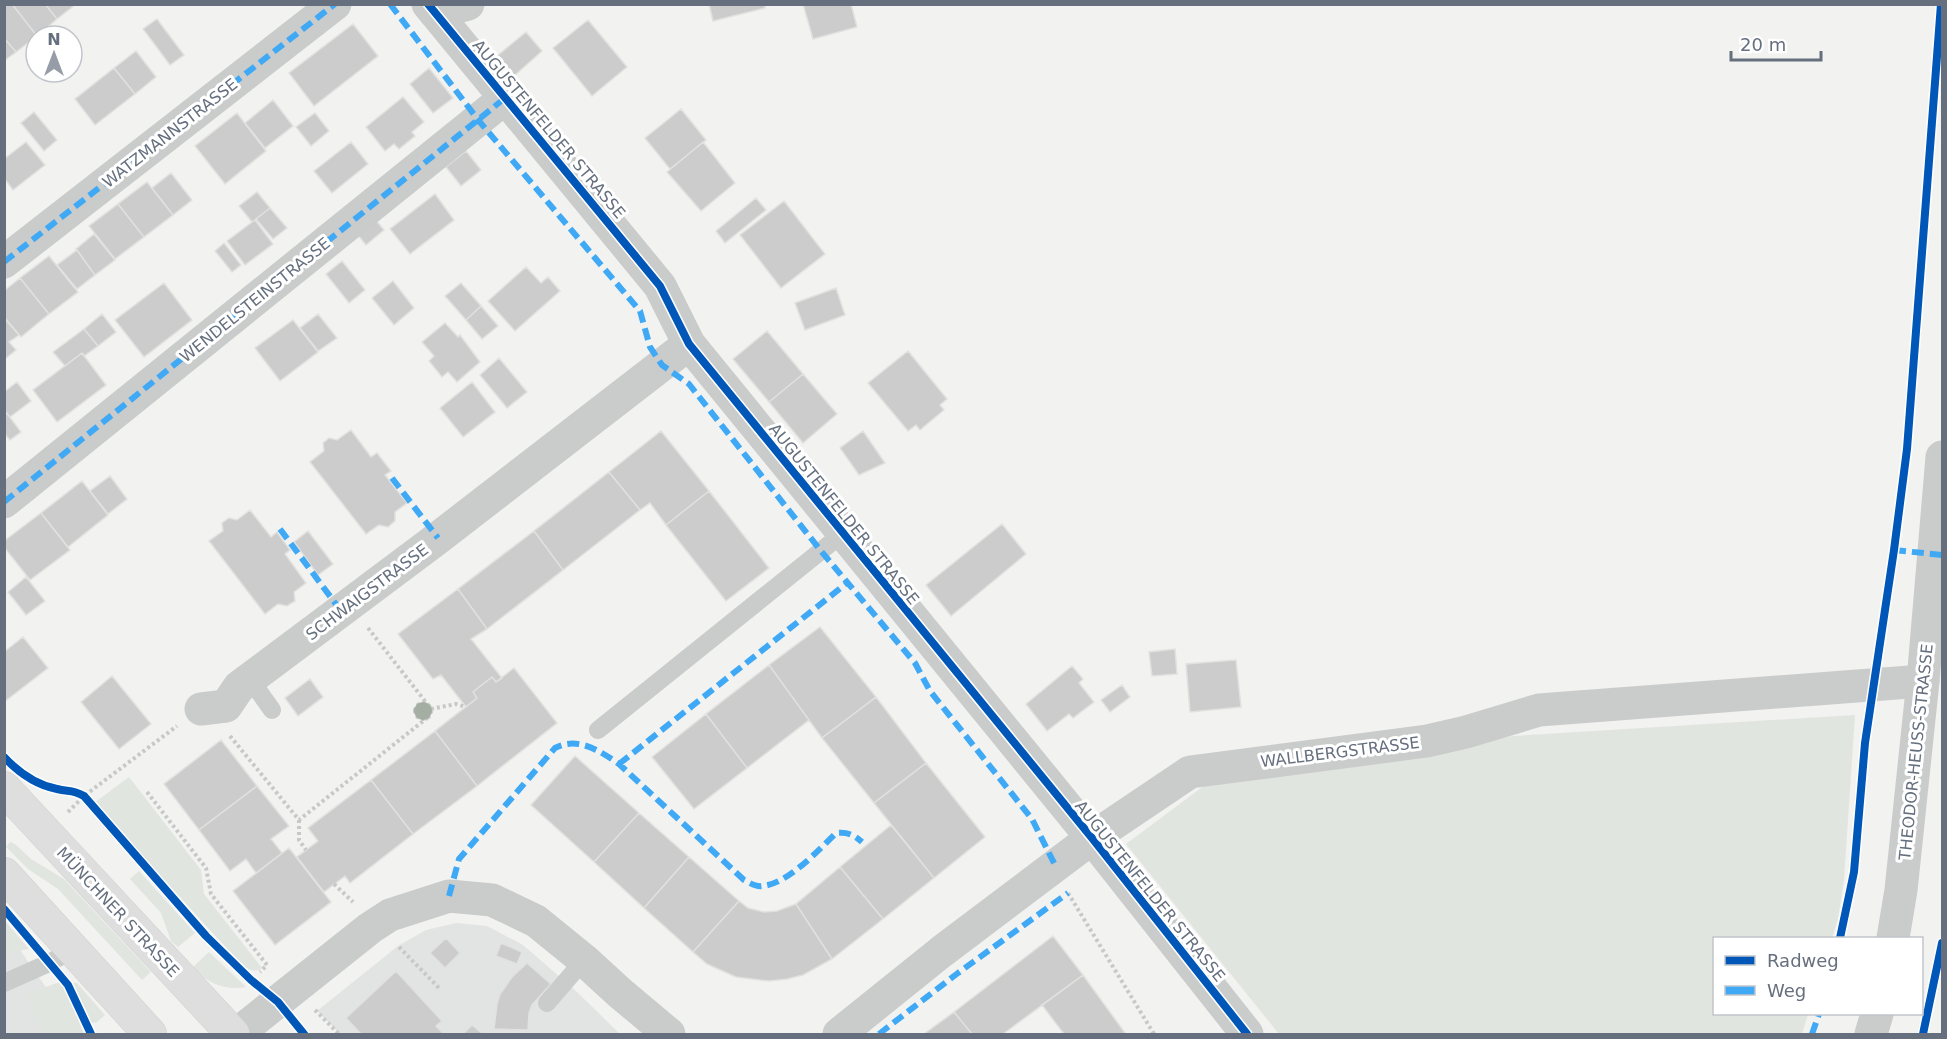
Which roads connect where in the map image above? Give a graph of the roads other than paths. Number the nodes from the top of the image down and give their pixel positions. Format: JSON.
{"nodes":[{"id":1,"x":335,"y":4,"type":"edge"},
{"id":2,"x":468,"y":4,"type":"edge"},
{"id":3,"x":432,"y":9,"type":"edge"},
{"id":4,"x":506,"y":98,"type":"junction"},
{"id":5,"x":4,"y":262,"type":"edge"},
{"id":6,"x":689,"y":344,"type":"junction"},
{"id":7,"x":1942,"y":457,"type":"edge"},
{"id":8,"x":4,"y":502,"type":"edge"},
{"id":9,"x":842,"y":534,"type":"junction"},
{"id":10,"x":250,"y":680,"type":"junction"},
{"id":11,"x":1923,"y":681,"type":"junction"},
{"id":12,"x":272,"y":710,"type":"dead end"},
{"id":13,"x":213,"y":719,"type":"road end"},
{"id":14,"x":598,"y":730,"type":"dead end"},
{"id":15,"x":4,"y":788,"type":"edge"},
{"id":16,"x":1092,"y":838,"type":"junction"},
{"id":17,"x":4,"y":874,"type":"edge"},
{"id":18,"x":1893,"y":937,"type":"edge"},
{"id":19,"x":72,"y":950,"type":"junction"},
{"id":20,"x":584,"y":960,"type":"junction"},
{"id":21,"x":4,"y":984,"type":"edge"},
{"id":22,"x":547,"y":1004,"type":"dead end"},
{"id":23,"x":1877,"y":1015,"type":"edge"},
{"id":24,"x":150,"y":1035,"type":"edge"},
{"id":25,"x":235,"y":1035,"type":"edge"},
{"id":26,"x":669,"y":1035,"type":"edge"},
{"id":27,"x":839,"y":1035,"type":"edge"},
{"id":28,"x":1247,"y":1035,"type":"edge"},
{"id":29,"x":1871,"y":1035,"type":"edge"}],
"edges":[{"from":1,"to":5,"type":"street","name":"WATZMANNSTRASSE"},
{"from":2,"to":3,"type":"street"},
{"from":3,"to":4,"type":"street","name":"AUGUSTENFELDER STRASSE"},
{"from":4,"to":6,"type":"street","name":"AUGUSTENFELDER STRASSE"},
{"from":4,"to":8,"type":"street","name":"WENDELSTEINSTRASSE"},
{"from":6,"to":9,"type":"street","name":"AUGUSTENFELDER STRASSE"},
{"from":6,"to":10,"type":"street","name":"SCHWAIGSTRASSE"},
{"from":7,"to":11,"type":"street","name":"THEODOR-HEUSS-STRASSE"},
{"from":9,"to":14,"type":"lane"},
{"from":9,"to":16,"type":"street","name":"AUGUSTENFELDER STRASSE"},
{"from":10,"to":12,"type":"lane"},
{"from":10,"to":13,"type":"street","name":"SCHWAIGSTRASSE"},
{"from":11,"to":16,"type":"street","name":"WALLBERGSTRASSE"},
{"from":11,"to":18,"type":"street","name":"THEODOR-HEUSS-STRASSE"},
{"from":15,"to":25,"type":"main road","name":"MÜNCHNER STRASSE"},
{"from":16,"to":27,"type":"street","name":"WALLBERGSTRASSE"},
{"from":16,"to":28,"type":"street","name":"AUGUSTENFELDER STRASSE"},
{"from":17,"to":19,"type":"main road"},
{"from":19,"to":21,"type":"lane"},
{"from":19,"to":24,"type":"main road"},
{"from":20,"to":22,"type":"lane"},
{"from":20,"to":25,"type":"street"},
{"from":20,"to":26,"type":"street"},
{"from":23,"to":29,"type":"street"}]}
